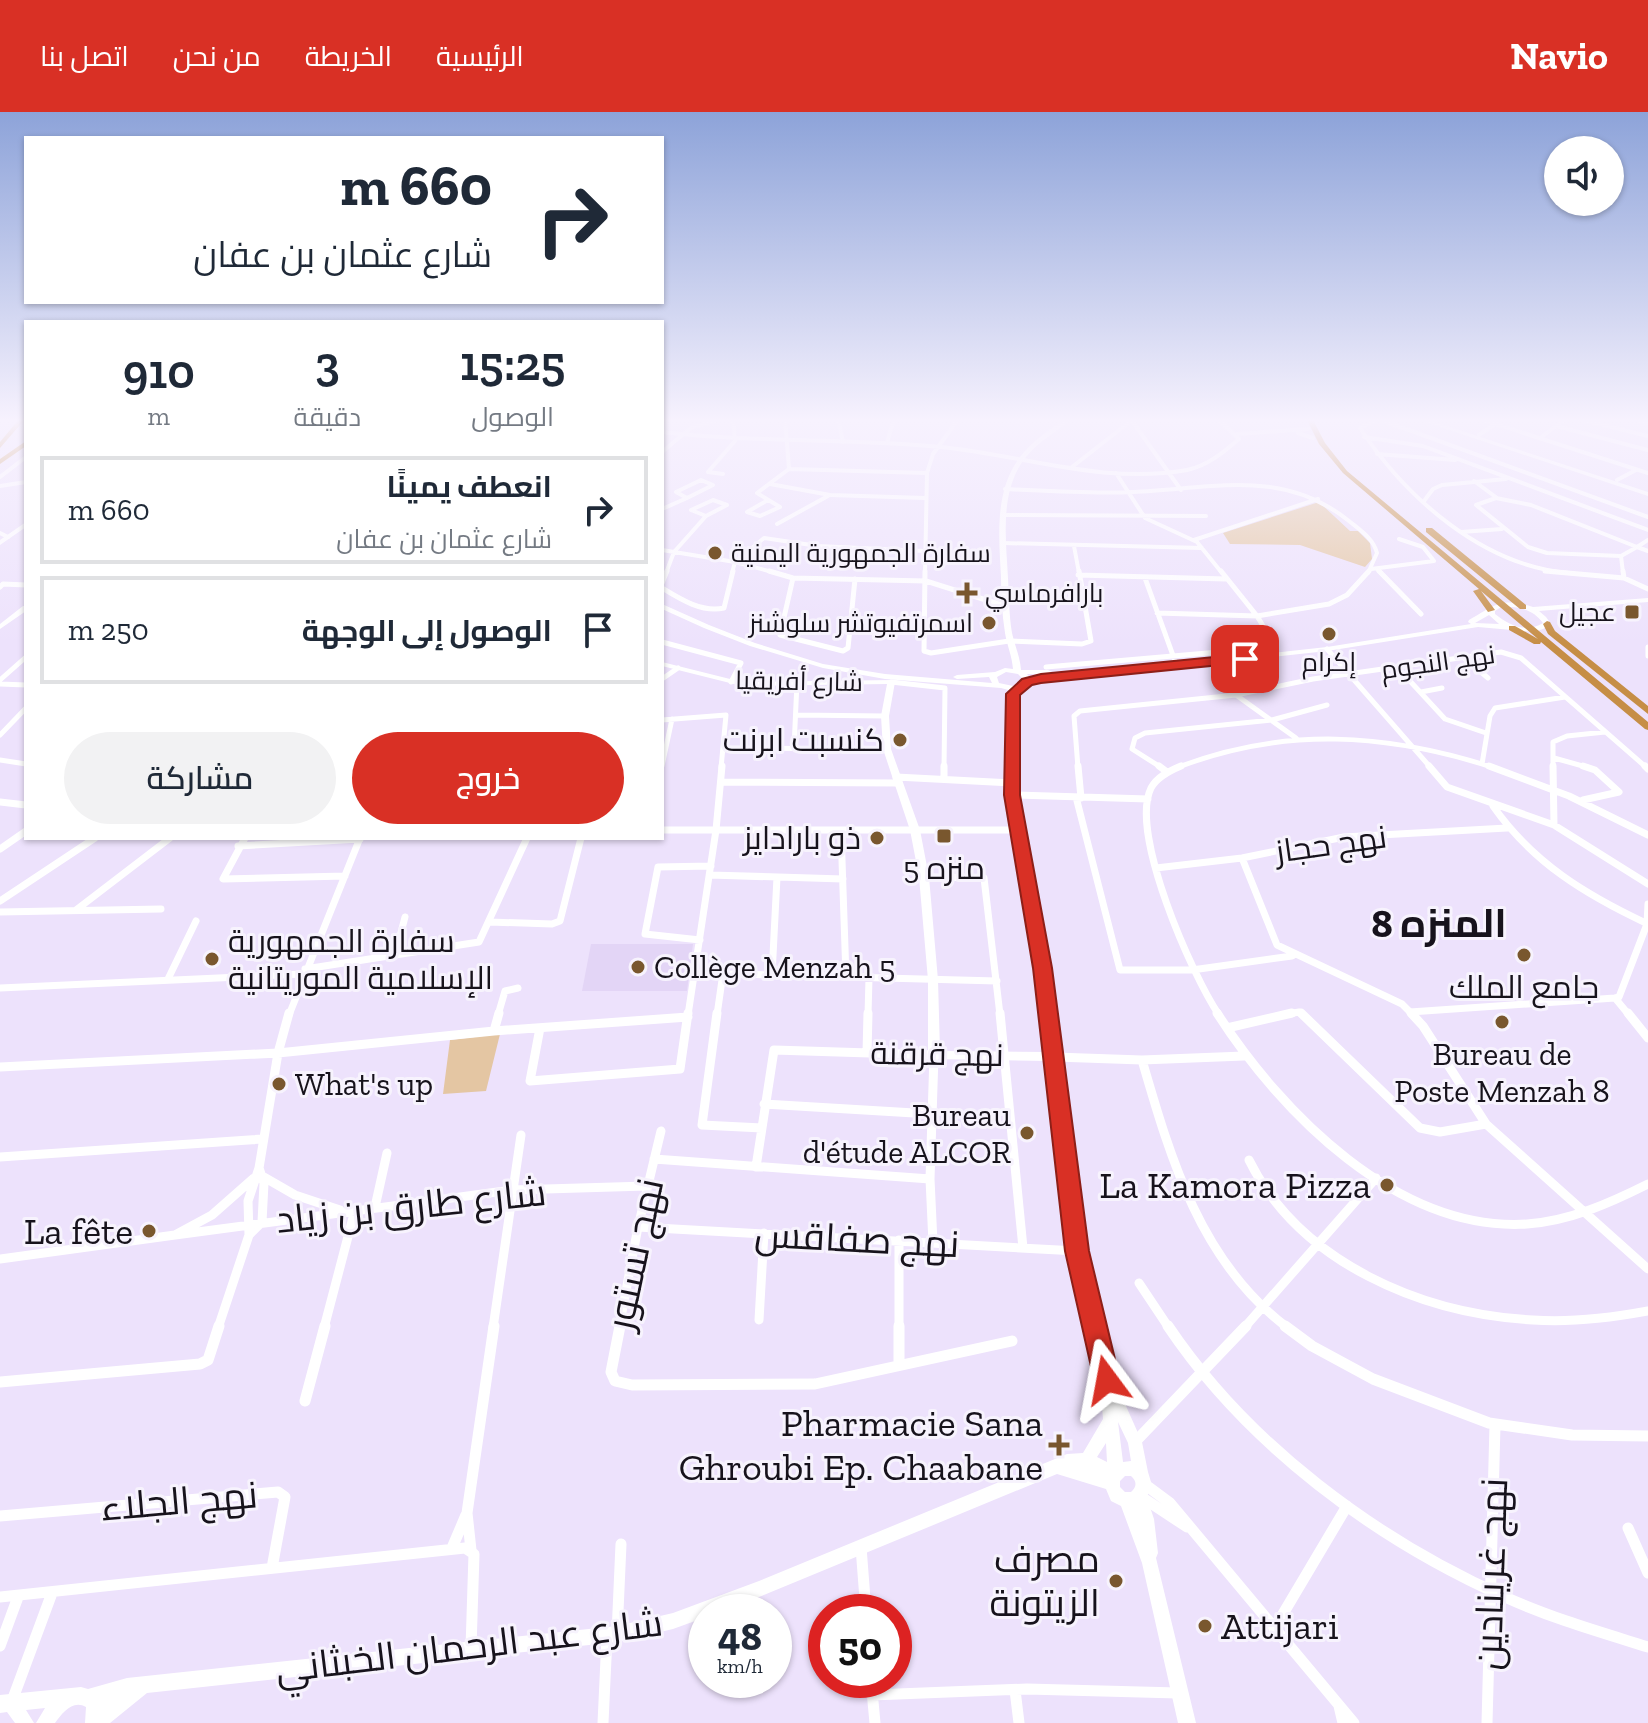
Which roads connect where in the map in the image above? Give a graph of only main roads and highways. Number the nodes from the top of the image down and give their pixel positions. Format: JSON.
{"nodes":[{"id":1,"x":1005,"y":493,"type":"edge"},
{"id":2,"x":1371,"y":493,"type":"edge"},
{"id":3,"x":1372,"y":493,"type":"edge"},
{"id":4,"x":1373,"y":493,"type":"edge"},
{"id":5,"x":24,"y":525,"type":"edge"},
{"id":6,"x":4,"y":535,"type":"edge"},
{"id":7,"x":1427,"y":536,"type":"junction"},
{"id":8,"x":0,"y":543,"type":"edge"},
{"id":9,"x":1648,"y":602,"type":"edge"},
{"id":10,"x":664,"y":605,"type":"edge"},
{"id":11,"x":664,"y":605,"type":"edge"},
{"id":12,"x":1524,"y":607,"type":"junction"},
{"id":13,"x":24,"y":609,"type":"edge"},
{"id":14,"x":1491,"y":611,"type":"junction"},
{"id":15,"x":1547,"y":623,"type":"junction"},
{"id":16,"x":0,"y":627,"type":"edge"},
{"id":17,"x":1511,"y":627,"type":"junction"},
{"id":18,"x":1010,"y":644,"type":"junction"},
{"id":19,"x":1017,"y":660,"type":"junction"},
{"id":20,"x":664,"y":664,"type":"edge"},
{"id":21,"x":1018,"y":672,"type":"junction"},
{"id":22,"x":1061,"y":672,"type":"junction"},
{"id":23,"x":998,"y":673,"type":"junction"},
{"id":24,"x":1024,"y":684,"type":"junction"},
{"id":25,"x":1002,"y":687,"type":"junction"},
{"id":26,"x":1648,"y":711,"type":"edge"},
{"id":27,"x":1012,"y":712,"type":"junction"},
{"id":28,"x":1648,"y":719,"type":"edge"},
{"id":29,"x":1648,"y":727,"type":"edge"},
{"id":30,"x":1648,"y":734,"type":"edge"},
{"id":31,"x":934,"y":1055,"type":"joint"},
{"id":32,"x":1055,"y":1057,"type":"junction"},
{"id":33,"x":1107,"y":1380,"type":"junction"},
{"id":34,"x":1112,"y":1416,"type":"junction"},
{"id":35,"x":1087,"y":1460,"type":"junction"},
{"id":36,"x":1057,"y":1466,"type":"junction"},
{"id":37,"x":1114,"y":1476,"type":"junction"},
{"id":38,"x":1138,"y":1491,"type":"junction"},
{"id":39,"x":141,"y":1687,"type":"junction"},
{"id":40,"x":70,"y":1697,"type":"junction"},
{"id":41,"x":89,"y":1697,"type":"junction"},
{"id":42,"x":6,"y":1704,"type":"edge"},
{"id":43,"x":25,"y":1723,"type":"edge"},
{"id":44,"x":45,"y":1723,"type":"edge"},
{"id":45,"x":95,"y":1723,"type":"edge"},
{"id":46,"x":1187,"y":1723,"type":"edge"}],
"edges":[{"from":1,"to":18,"type":"main road"},
{"from":2,"to":14,"type":"highway"},
{"from":3,"to":7,"type":"highway"},
{"from":4,"to":12,"type":"highway"},
{"from":5,"to":6,"type":"main road"},
{"from":6,"to":8,"type":"main road"},
{"from":7,"to":28,"type":"highway"},
{"from":7,"to":29,"type":"highway"},
{"from":9,"to":12,"type":"main road"},
{"from":9,"to":15,"type":"main road"},
{"from":10,"to":23,"type":"main road"},
{"from":11,"to":25,"type":"main road"},
{"from":12,"to":14,"type":"main road"},
{"from":12,"to":15,"type":"main road"},
{"from":13,"to":16,"type":"main road"},
{"from":14,"to":17,"type":"main road"},
{"from":14,"to":22,"type":"main road"},
{"from":15,"to":17,"type":"main road"},
{"from":15,"to":26,"type":"highway"},
{"from":17,"to":24,"type":"main road"},
{"from":17,"to":30,"type":"highway"},
{"from":18,"to":19,"type":"main road"},
{"from":18,"to":23,"type":"main road"},
{"from":19,"to":21,"type":"main road"},
{"from":19,"to":22,"type":"main road"},
{"from":20,"to":31,"type":"main road","name":"شارع أفريقيا"},
{"from":21,"to":22,"type":"main road"},
{"from":21,"to":23,"type":"main road"},
{"from":21,"to":24,"type":"main road"},
{"from":23,"to":25,"type":"main road"},
{"from":24,"to":25,"type":"main road"},
{"from":24,"to":27,"type":"main road"},
{"from":25,"to":27,"type":"main road"},
{"from":27,"to":32,"type":"main road"},
{"from":31,"to":32,"type":"main road","name":"نهج قرقنة"},
{"from":32,"to":33,"type":"main road"},
{"from":33,"to":34,"type":"main road"},
{"from":33,"to":38,"type":"main road"},
{"from":34,"to":35,"type":"main road"},
{"from":34,"to":37,"type":"main road"},
{"from":35,"to":36,"type":"main road","name":"شارع عبد الرحمان الخبثاني"},
{"from":35,"to":37,"type":"main road"},
{"from":36,"to":37,"type":"main road"},
{"from":36,"to":39,"type":"main road","name":"شارع عبد الرحمان الخبثاني"},
{"from":37,"to":38,"type":"main road"},
{"from":37,"to":38,"type":"main road"},
{"from":38,"to":46,"type":"main road"},
{"from":39,"to":41,"type":"main road","name":"شارع عبد الرحمان الخبثاني"},
{"from":39,"to":45,"type":"main road"},
{"from":40,"to":41,"type":"main road","name":"شارع عبد الرحمان الخبثاني"},
{"from":40,"to":42,"type":"main road"},
{"from":40,"to":44,"type":"main road"},
{"from":41,"to":45,"type":"main road"},
{"from":42,"to":43,"type":"main road"}]}
